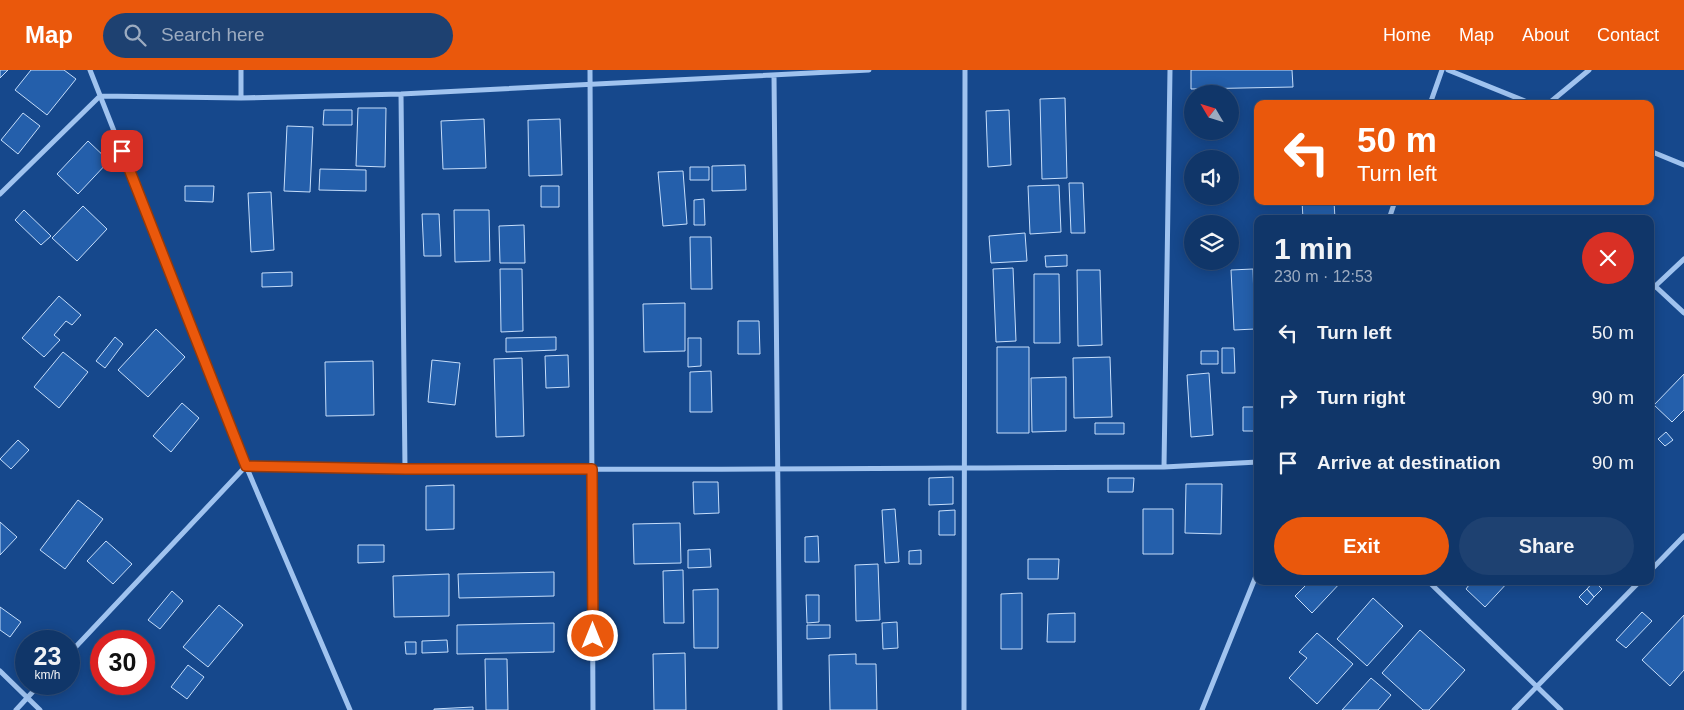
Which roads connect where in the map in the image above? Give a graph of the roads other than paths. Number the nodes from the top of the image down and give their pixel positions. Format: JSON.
{"nodes":[{"id":1,"x":90,"y":70,"type":"edge"},
{"id":2,"x":241,"y":70,"type":"edge"},
{"id":3,"x":590,"y":70,"type":"edge"},
{"id":4,"x":869,"y":70,"type":"edge"},
{"id":5,"x":965,"y":70,"type":"edge"},
{"id":6,"x":1170,"y":70,"type":"edge"},
{"id":7,"x":1442,"y":70,"type":"edge"},
{"id":8,"x":1448,"y":70,"type":"edge"},
{"id":9,"x":1589,"y":70,"type":"edge"},
{"id":10,"x":774,"y":75,"type":"junction"},
{"id":11,"x":590,"y":84,"type":"junction"},
{"id":12,"x":401,"y":94,"type":"junction"},
{"id":13,"x":100,"y":96,"type":"junction"},
{"id":14,"x":241,"y":98,"type":"junction"},
{"id":15,"x":1431,"y":100,"type":"edge"},
{"id":16,"x":1522,"y":100,"type":"edge"},
{"id":17,"x":1553,"y":100,"type":"edge"},
{"id":18,"x":1654,"y":153,"type":"edge"},
{"id":19,"x":1684,"y":165,"type":"edge"},
{"id":20,"x":0,"y":194,"type":"edge"},
{"id":21,"x":1684,"y":259,"type":"edge"},
{"id":22,"x":1655,"y":286,"type":"joint"},
{"id":23,"x":1684,"y":313,"type":"edge"},
{"id":24,"x":1254,"y":462,"type":"edge"},
{"id":25,"x":246,"y":466,"type":"junction"},
{"id":26,"x":964,"y":467,"type":"junction"},
{"id":27,"x":1164,"y":467,"type":"junction"},
{"id":28,"x":778,"y":468,"type":"junction"},
{"id":29,"x":405,"y":469,"type":"junction"},
{"id":30,"x":592,"y":469,"type":"junction"},
{"id":31,"x":1684,"y":536,"type":"edge"},
{"id":32,"x":1654,"y":566,"type":"edge"},
{"id":33,"x":1254,"y":582,"type":"edge"},
{"id":34,"x":1432,"y":585,"type":"edge"},
{"id":35,"x":1636,"y":585,"type":"edge"},
{"id":36,"x":80,"y":642,"type":"edge"},
{"id":37,"x":0,"y":672,"type":"edge"},
{"id":38,"x":1537,"y":687,"type":"junction"},
{"id":39,"x":30,"y":695,"type":"edge"},
{"id":40,"x":27,"y":698,"type":"junction"},
{"id":41,"x":16,"y":710,"type":"edge"},
{"id":42,"x":40,"y":710,"type":"edge"},
{"id":43,"x":350,"y":710,"type":"edge"},
{"id":44,"x":593,"y":710,"type":"edge"},
{"id":45,"x":780,"y":710,"type":"edge"},
{"id":46,"x":964,"y":710,"type":"edge"},
{"id":47,"x":1202,"y":710,"type":"edge"},
{"id":48,"x":1514,"y":710,"type":"edge"},
{"id":49,"x":1561,"y":710,"type":"edge"}],
"edges":[{"from":1,"to":13,"type":"street"},
{"from":2,"to":14,"type":"street"},
{"from":3,"to":11,"type":"street"},
{"from":4,"to":10,"type":"street"},
{"from":5,"to":26,"type":"street"},
{"from":6,"to":27,"type":"street"},
{"from":7,"to":15,"type":"street"},
{"from":8,"to":16,"type":"street"},
{"from":9,"to":17,"type":"street"},
{"from":10,"to":11,"type":"street"},
{"from":10,"to":28,"type":"street"},
{"from":11,"to":12,"type":"street"},
{"from":11,"to":30,"type":"street"},
{"from":12,"to":14,"type":"street"},
{"from":12,"to":29,"type":"street"},
{"from":13,"to":14,"type":"street"},
{"from":13,"to":20,"type":"street"},
{"from":13,"to":25,"type":"street"},
{"from":18,"to":19,"type":"street"},
{"from":21,"to":22,"type":"street"},
{"from":22,"to":23,"type":"street"},
{"from":24,"to":27,"type":"street"},
{"from":25,"to":29,"type":"street"},
{"from":25,"to":36,"type":"street"},
{"from":25,"to":43,"type":"street"},
{"from":26,"to":27,"type":"street"},
{"from":26,"to":28,"type":"street"},
{"from":26,"to":46,"type":"street"},
{"from":28,"to":30,"type":"street"},
{"from":28,"to":45,"type":"street"},
{"from":29,"to":30,"type":"street"},
{"from":30,"to":44,"type":"street"},
{"from":31,"to":32,"type":"street"},
{"from":33,"to":47,"type":"street"},
{"from":34,"to":38,"type":"street"},
{"from":35,"to":38,"type":"street"},
{"from":37,"to":40,"type":"street"},
{"from":38,"to":48,"type":"street"},
{"from":38,"to":49,"type":"street"},
{"from":39,"to":40,"type":"street"},
{"from":40,"to":41,"type":"street"},
{"from":40,"to":42,"type":"street"}]}
